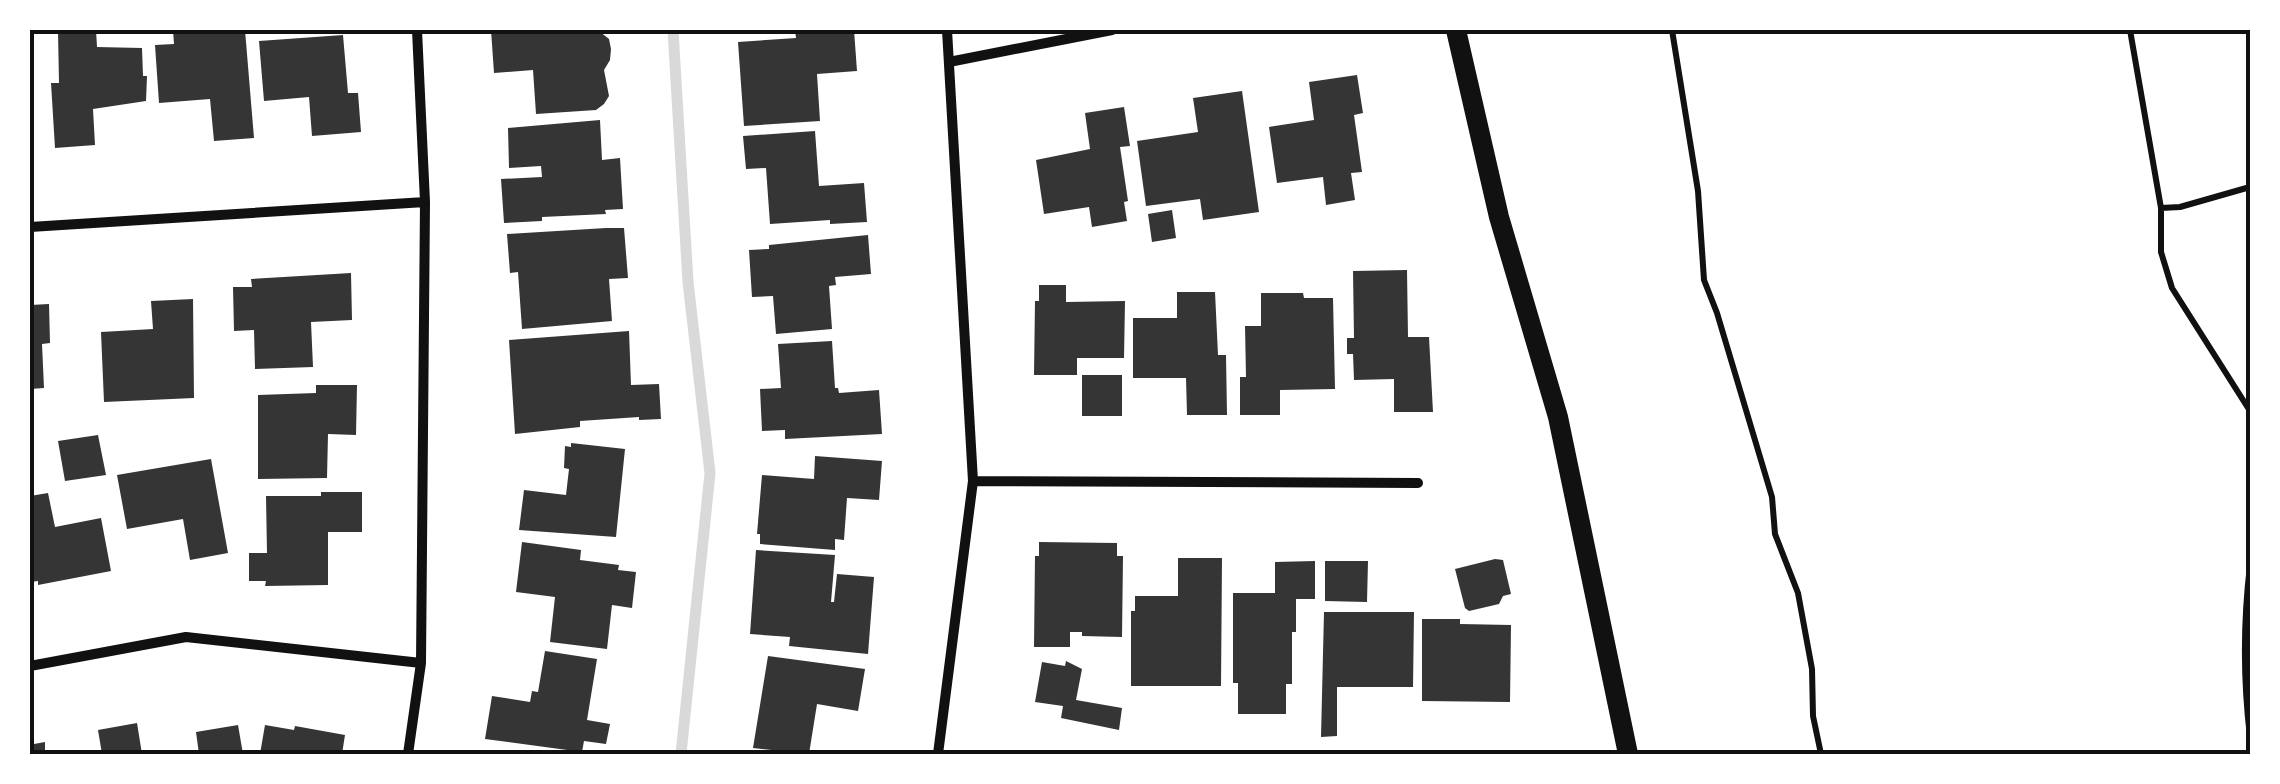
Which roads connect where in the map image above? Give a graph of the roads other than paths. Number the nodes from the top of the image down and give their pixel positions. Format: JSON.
{"nodes":[{"id":1,"x":416,"y":30,"type":"edge"},
{"id":2,"x":948,"y":30,"type":"edge"},
{"id":3,"x":1112,"y":30,"type":"edge"},
{"id":4,"x":1456,"y":30,"type":"edge"},
{"id":5,"x":949,"y":62,"type":"junction"},
{"id":6,"x":425,"y":202,"type":"junction"},
{"id":7,"x":30,"y":227,"type":"edge"},
{"id":8,"x":973,"y":481,"type":"junction"},
{"id":9,"x":1418,"y":484,"type":"dead end"},
{"id":10,"x":421,"y":663,"type":"junction"},
{"id":11,"x":30,"y":666,"type":"edge"},
{"id":12,"x":408,"y":754,"type":"edge"},
{"id":13,"x":938,"y":754,"type":"edge"},
{"id":14,"x":1628,"y":754,"type":"edge"}],
"edges":[{"from":1,"to":6,"type":"street"},
{"from":2,"to":5,"type":"street"},
{"from":3,"to":5,"type":"street"},
{"from":4,"to":14,"type":"main road"},
{"from":5,"to":8,"type":"street"},
{"from":6,"to":7,"type":"street"},
{"from":6,"to":10,"type":"street"},
{"from":8,"to":9,"type":"street"},
{"from":8,"to":13,"type":"street"},
{"from":10,"to":11,"type":"street"},
{"from":10,"to":12,"type":"street"}]}
